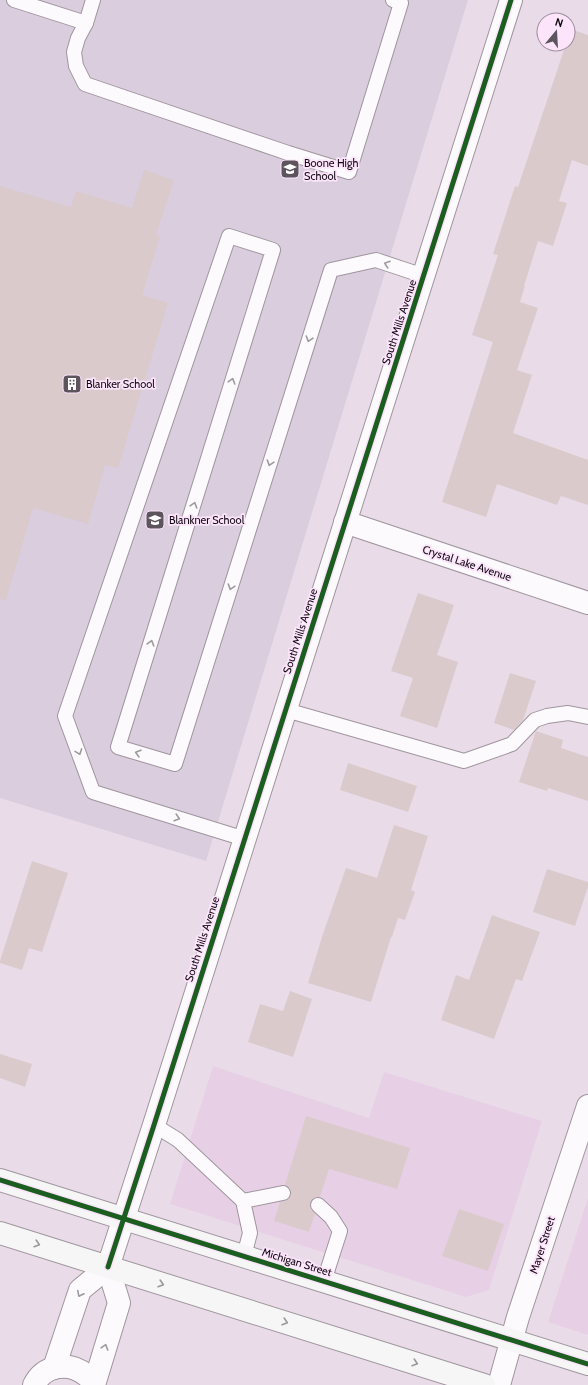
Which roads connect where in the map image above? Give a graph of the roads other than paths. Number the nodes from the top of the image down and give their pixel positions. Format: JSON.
{"nodes":[{"id":1,"x":14,"y":0,"type":"edge"},
{"id":2,"x":93,"y":0,"type":"edge"},
{"id":3,"x":393,"y":0,"type":"edge"},
{"id":4,"x":511,"y":0,"type":"edge"},
{"id":5,"x":86,"y":23,"type":"junction"},
{"id":6,"x":424,"y":276,"type":"junction"},
{"id":7,"x":345,"y":522,"type":"junction"},
{"id":8,"x":588,"y":603,"type":"edge"},
{"id":9,"x":286,"y":710,"type":"junction"},
{"id":10,"x":588,"y":717,"type":"edge"},
{"id":11,"x":245,"y":839,"type":"junction"},
{"id":12,"x":588,"y":1106,"type":"edge"},
{"id":13,"x":154,"y":1125,"type":"junction"},
{"id":14,"x":0,"y":1180,"type":"edge"},
{"id":15,"x":283,"y":1193,"type":"dead end"},
{"id":16,"x":243,"y":1201,"type":"junction"},
{"id":17,"x":318,"y":1205,"type":"dead end"},
{"id":18,"x":124,"y":1219,"type":"junction"},
{"id":19,"x":0,"y":1233,"type":"edge"},
{"id":20,"x":244,"y":1256,"type":"junction"},
{"id":21,"x":108,"y":1267,"type":"junction"},
{"id":22,"x":324,"y":1281,"type":"junction"},
{"id":23,"x":512,"y":1340,"type":"junction"},
{"id":24,"x":588,"y":1364,"type":"edge"},
{"id":25,"x":54,"y":1368,"type":"junction"},
{"id":26,"x":34,"y":1385,"type":"edge"},
{"id":27,"x":94,"y":1385,"type":"edge"},
{"id":28,"x":484,"y":1385,"type":"edge"},
{"id":29,"x":500,"y":1385,"type":"edge"}],
"edges":[{"from":1,"to":5,"type":"lane"},
{"from":2,"to":5,"type":"lane"},
{"from":3,"to":5,"type":"lane"},
{"from":4,"to":6,"type":"street","name":"South Mills Avenue"},
{"from":6,"to":7,"type":"street","name":"South Mills Avenue"},
{"from":6,"to":11,"type":"lane","one_way":true},
{"from":7,"to":8,"type":"street","name":"Crystal Lake Avenue"},
{"from":7,"to":9,"type":"street","name":"South Mills Avenue"},
{"from":9,"to":10,"type":"lane"},
{"from":9,"to":11,"type":"street","name":"South Mills Avenue"},
{"from":11,"to":13,"type":"street","name":"South Mills Avenue"},
{"from":12,"to":23,"type":"street","name":"Mayer Street"},
{"from":13,"to":16,"type":"lane"},
{"from":13,"to":18,"type":"street","name":"South Mills Avenue"},
{"from":14,"to":18,"type":"street","name":"Michigan Street"},
{"from":15,"to":16,"type":"lane"},
{"from":16,"to":20,"type":"lane"},
{"from":17,"to":22,"type":"lane"},
{"from":18,"to":20,"type":"street","name":"Michigan Street"},
{"from":18,"to":21,"type":"street","name":"South Mills Avenue"},
{"from":19,"to":21,"type":"street","one_way":true},
{"from":20,"to":22,"type":"street","name":"Michigan Street"},
{"from":21,"to":25,"type":"street","one_way":true},
{"from":27,"to":21,"type":"street","one_way":true},
{"from":21,"to":28,"type":"street","one_way":true},
{"from":22,"to":23,"type":"street","name":"Michigan Street"},
{"from":23,"to":24,"type":"street","name":"Michigan Street"},
{"from":23,"to":29,"type":"street","name":"Mayer Street"},
{"from":25,"to":26,"type":"street"},
{"from":25,"to":27,"type":"street"}]}
